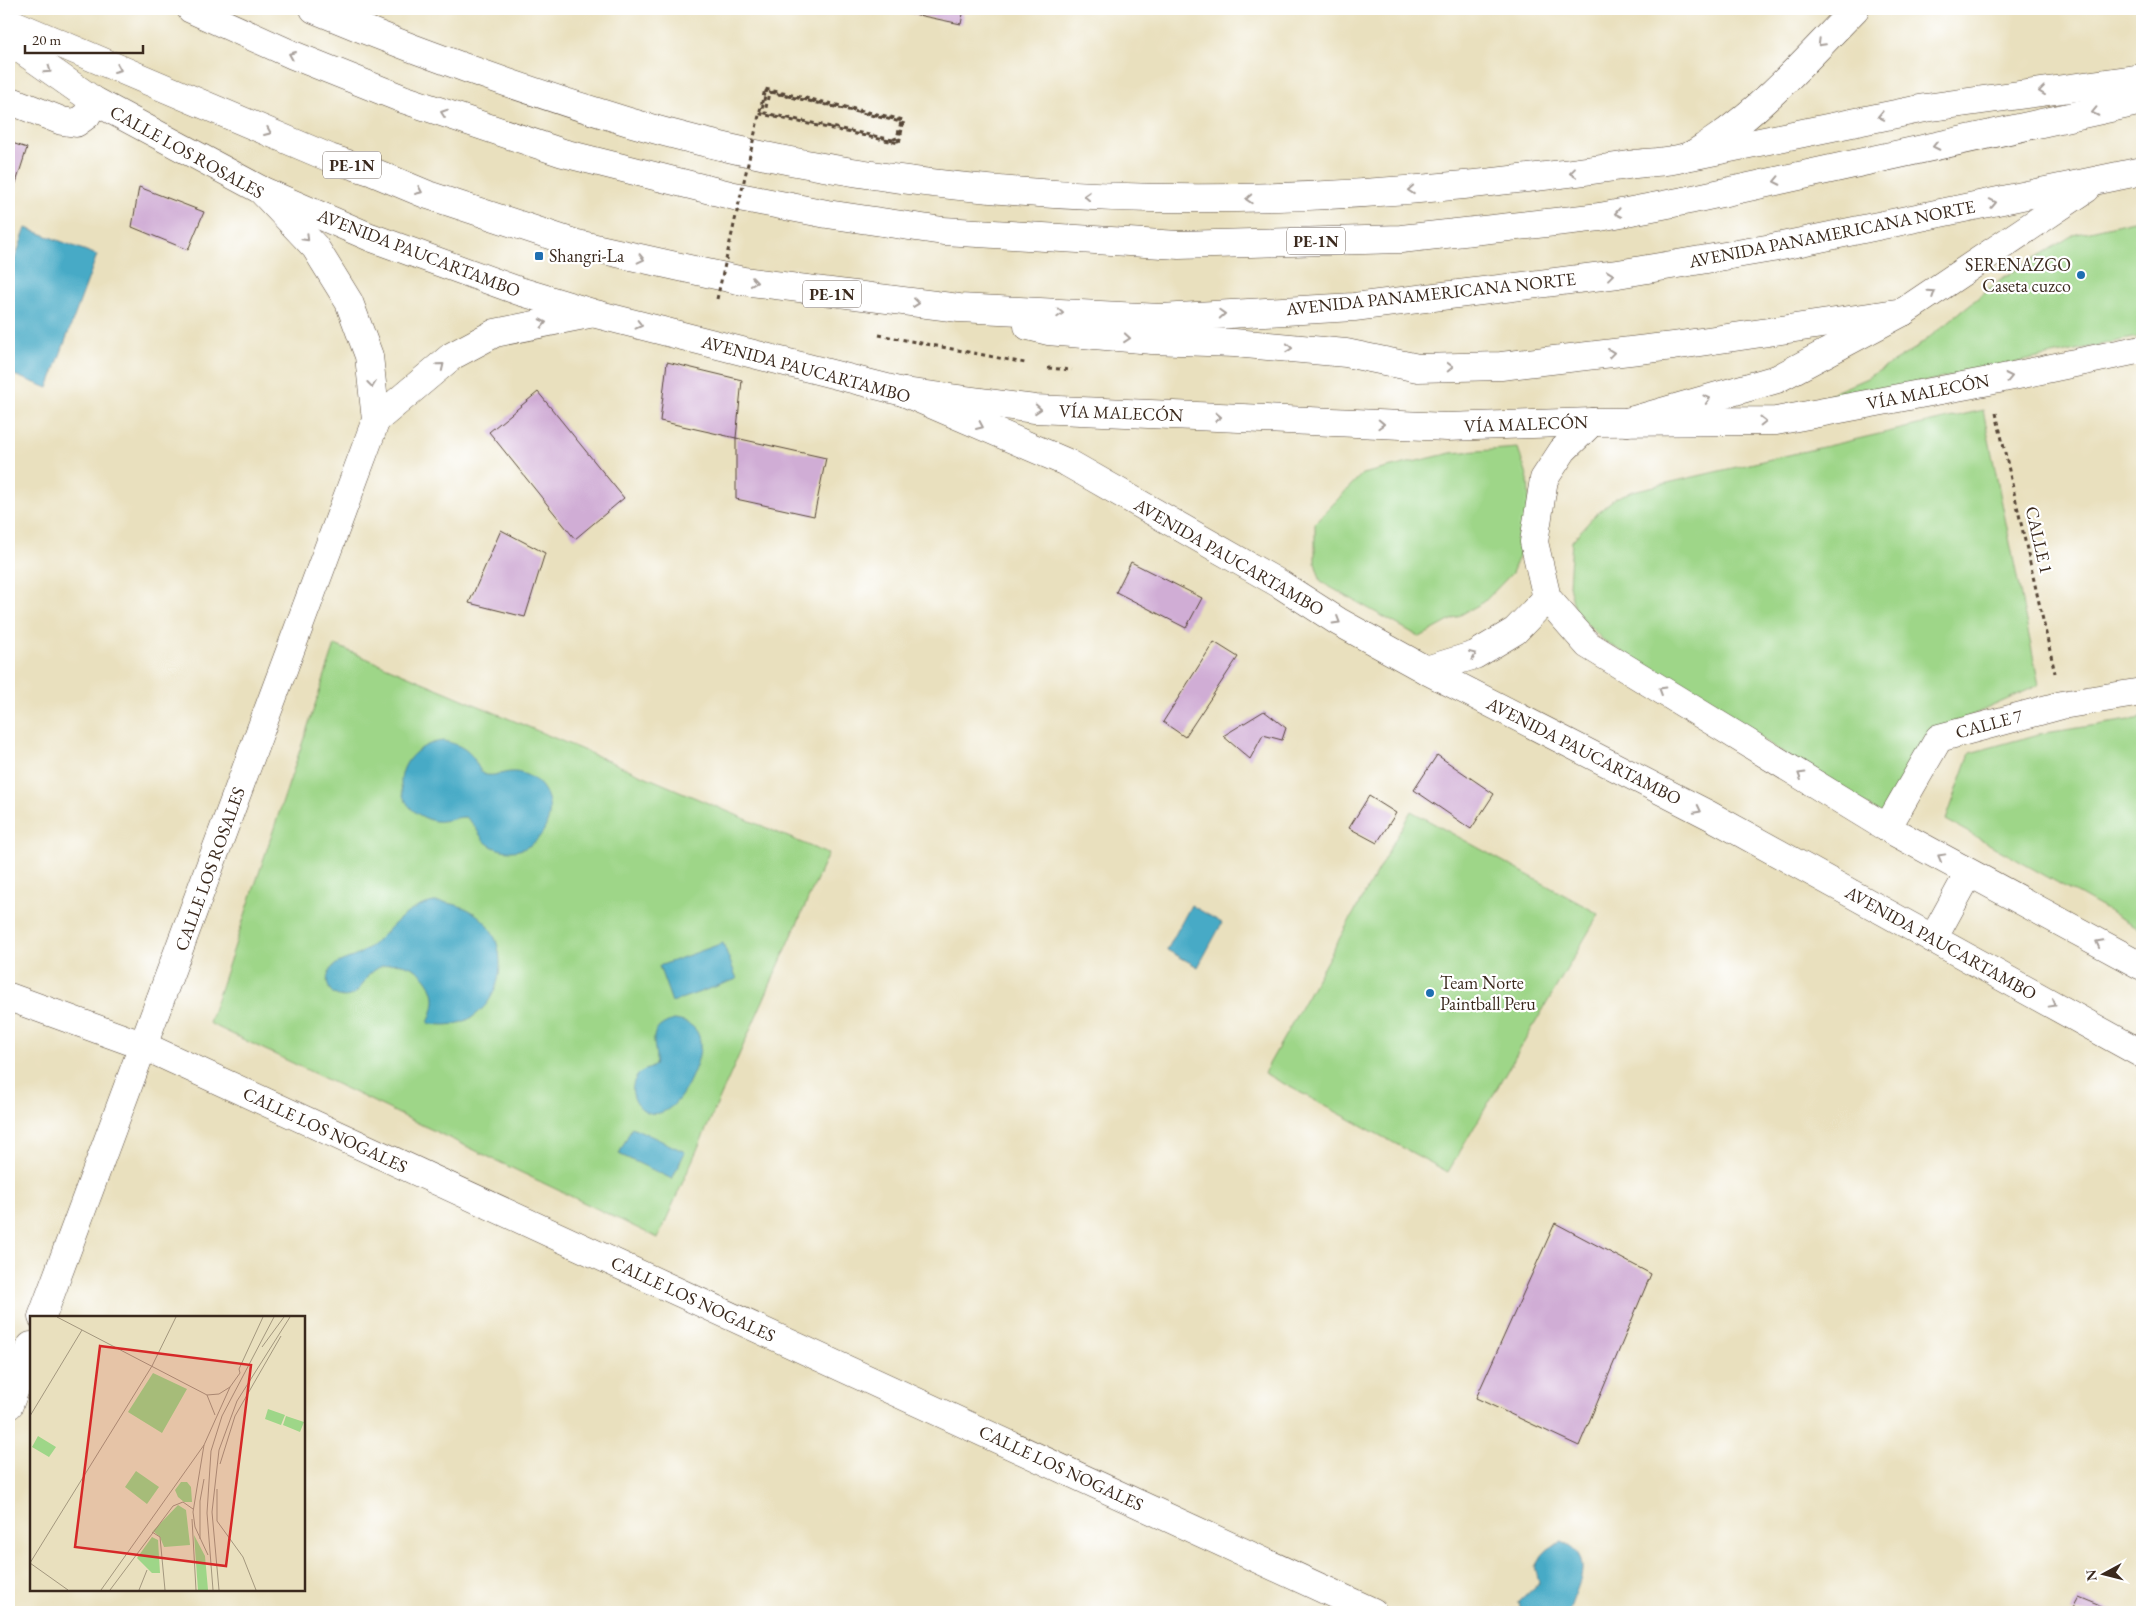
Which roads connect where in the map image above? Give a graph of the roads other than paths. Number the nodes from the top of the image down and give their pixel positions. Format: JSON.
{"nodes":[{"id":1,"x":191,"y":9,"type":"edge"},
{"id":2,"x":314,"y":9,"type":"edge"},
{"id":3,"x":1855,"y":9,"type":"edge"},
{"id":4,"x":9,"y":22,"type":"edge"},
{"id":5,"x":9,"y":41,"type":"edge"},
{"id":6,"x":2142,"y":78,"type":"edge"},
{"id":7,"x":9,"y":100,"type":"edge"},
{"id":8,"x":93,"y":100,"type":"junction"},
{"id":9,"x":2142,"y":102,"type":"edge"},
{"id":10,"x":1690,"y":156,"type":"junction"},
{"id":11,"x":2142,"y":171,"type":"edge"},
{"id":12,"x":2096,"y":182,"type":"junction"},
{"id":13,"x":261,"y":190,"type":"junction"},
{"id":14,"x":959,"y":308,"type":"junction"},
{"id":15,"x":1903,"y":312,"type":"junction"},
{"id":16,"x":592,"y":313,"type":"junction"},
{"id":17,"x":2142,"y":349,"type":"edge"},
{"id":18,"x":903,"y":392,"type":"junction"},
{"id":19,"x":376,"y":420,"type":"junction"},
{"id":20,"x":1592,"y":422,"type":"junction"},
{"id":21,"x":1627,"y":422,"type":"junction"},
{"id":22,"x":1547,"y":598,"type":"junction"},
{"id":23,"x":1426,"y":670,"type":"junction"},
{"id":24,"x":2142,"y":692,"type":"edge"},
{"id":25,"x":1886,"y":828,"type":"junction"},
{"id":26,"x":1969,"y":873,"type":"junction"},
{"id":27,"x":1933,"y":939,"type":"junction"},
{"id":28,"x":2142,"y":966,"type":"edge"},
{"id":29,"x":9,"y":997,"type":"edge"},
{"id":30,"x":144,"y":1046,"type":"junction"},
{"id":31,"x":2142,"y":1054,"type":"edge"},
{"id":32,"x":42,"y":1316,"type":"edge"},
{"id":33,"x":30,"y":1349,"type":"edge"},
{"id":34,"x":9,"y":1405,"type":"edge"},
{"id":35,"x":1373,"y":1612,"type":"edge"}],
"edges":[{"from":9,"to":1,"type":"main road","number":"PE-1N","one_way":true},
{"from":10,"to":2,"type":"main road","one_way":true},
{"from":3,"to":10,"type":"main road","one_way":true},
{"from":4,"to":14,"type":"main road","name":"AVENIDA PANAMERICANA NORTE","number":"PE-1N","one_way":true},
{"from":5,"to":8,"type":"main road","name":"CALLE LOS ROSALES","one_way":true},
{"from":6,"to":10,"type":"main road","one_way":true},
{"from":7,"to":8,"type":"main road"},
{"from":8,"to":13,"type":"main road","name":"CALLE LOS ROSALES"},
{"from":11,"to":12,"type":"main road","name":"AVENIDA PANAMERICANA NORTE","number":"PE-1N"},
{"from":14,"to":12,"type":"main road","name":"AVENIDA PANAMERICANA NORTE","number":"PE-1N","one_way":true},
{"from":15,"to":12,"type":"main road","one_way":true},
{"from":13,"to":16,"type":"main road","name":"AVENIDA PAUCARTAMBO"},
{"from":13,"to":19,"type":"main road","name":"CALLE LOS ROSALES","one_way":true},
{"from":14,"to":15,"type":"main road","one_way":true},
{"from":21,"to":15,"type":"main road","one_way":true},
{"from":16,"to":18,"type":"main road","name":"AVENIDA PAUCARTAMBO","one_way":true},
{"from":19,"to":16,"type":"main road","name":"CALLE LOS ROSALES","one_way":true},
{"from":21,"to":17,"type":"main road","name":"VÍA MALECÓN","one_way":true},
{"from":18,"to":20,"type":"main road","name":"VÍA MALECÓN","one_way":true},
{"from":18,"to":23,"type":"main road","name":"AVENIDA PAUCARTAMBO","one_way":true},
{"from":19,"to":30,"type":"main road","name":"CALLE LOS ROSALES"},
{"from":20,"to":21,"type":"main road","name":"VÍA MALECÓN"},
{"from":20,"to":22,"type":"main road"},
{"from":23,"to":22,"type":"main road","one_way":true},
{"from":25,"to":22,"type":"main road","one_way":true},
{"from":23,"to":27,"type":"main road","name":"AVENIDA PAUCARTAMBO","one_way":true},
{"from":24,"to":25,"type":"main road","name":"CALLE 7"},
{"from":26,"to":25,"type":"main road","one_way":true},
{"from":26,"to":27,"type":"main road"},
{"from":28,"to":26,"type":"main road","one_way":true},
{"from":27,"to":31,"type":"main road","name":"AVENIDA PAUCARTAMBO","one_way":true},
{"from":29,"to":30,"type":"main road","name":"CALLE LOS NOGALES"},
{"from":30,"to":32,"type":"main road","name":"CALLE LOS ROSALES"},
{"from":30,"to":35,"type":"main road","name":"CALLE LOS NOGALES"},
{"from":33,"to":34,"type":"main road"}]}
